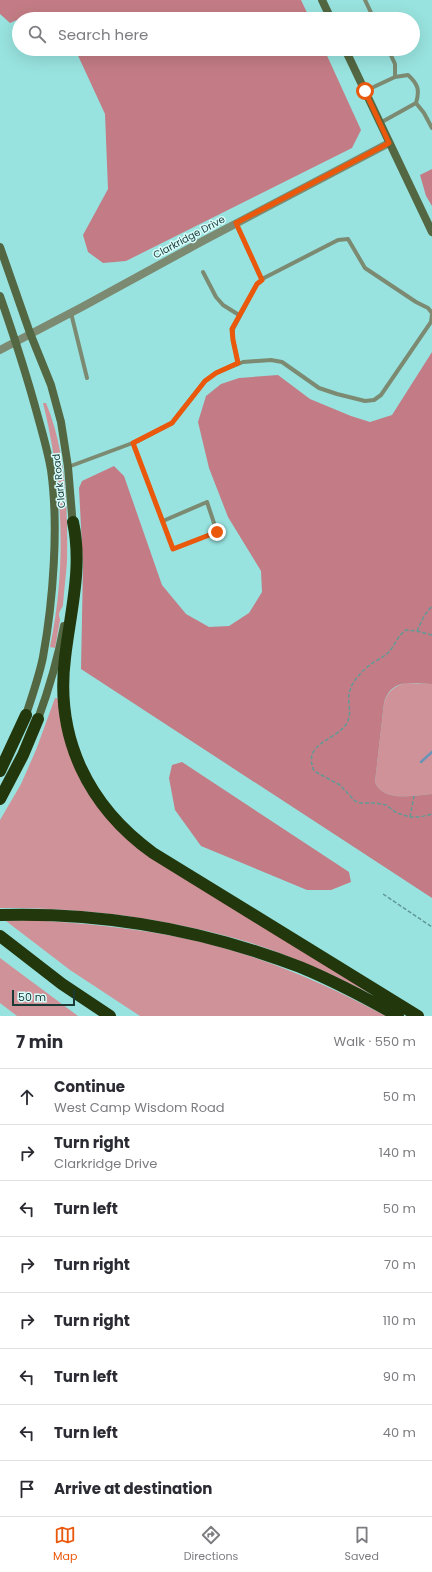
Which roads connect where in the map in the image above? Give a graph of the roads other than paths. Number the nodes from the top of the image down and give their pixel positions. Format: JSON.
{"nodes":[{"id":1,"x":322,"y":0,"type":"edge"},
{"id":2,"x":365,"y":0,"type":"edge"},
{"id":3,"x":328,"y":12,"type":"edge"},
{"id":4,"x":371,"y":12,"type":"edge"},
{"id":5,"x":348,"y":56,"type":"edge"},
{"id":6,"x":391,"y":56,"type":"edge"},
{"id":7,"x":395,"y":77,"type":"junction"},
{"id":8,"x":365,"y":91,"type":"junction"},
{"id":9,"x":416,"y":103,"type":"junction"},
{"id":10,"x":380,"y":123,"type":"junction"},
{"id":11,"x":432,"y":128,"type":"edge"},
{"id":12,"x":389,"y":143,"type":"junction"},
{"id":13,"x":236,"y":223,"type":"junction"},
{"id":14,"x":432,"y":232,"type":"edge"},
{"id":15,"x":0,"y":247,"type":"edge"},
{"id":16,"x":203,"y":272,"type":"dead end"},
{"id":17,"x":262,"y":280,"type":"junction"},
{"id":18,"x":0,"y":296,"type":"edge"},
{"id":19,"x":70,"y":312,"type":"junction"},
{"id":20,"x":432,"y":314,"type":"edge"},
{"id":21,"x":239,"y":315,"type":"junction"},
{"id":22,"x":30,"y":333,"type":"junction"},
{"id":23,"x":16,"y":341,"type":"junction"},
{"id":24,"x":0,"y":350,"type":"edge"},
{"id":25,"x":238,"y":363,"type":"junction"},
{"id":26,"x":87,"y":378,"type":"dead end"},
{"id":27,"x":133,"y":443,"type":"junction"},
{"id":28,"x":68,"y":467,"type":"junction"},
{"id":29,"x":163,"y":521,"type":"junction"},
{"id":30,"x":73,"y":522,"type":"junction"},
{"id":31,"x":26,"y":715,"type":"joint"},
{"id":32,"x":38,"y":720,"type":"joint"},
{"id":33,"x":0,"y":770,"type":"edge"},
{"id":34,"x":0,"y":799,"type":"edge"},
{"id":35,"x":0,"y":915,"type":"edge"},
{"id":36,"x":0,"y":936,"type":"edge"},
{"id":37,"x":110,"y":1016,"type":"edge"},
{"id":38,"x":398,"y":1016,"type":"edge"},
{"id":39,"x":418,"y":1016,"type":"edge"}],
"edges":[{"from":1,"to":3,"type":"main road"},
{"from":2,"to":4,"type":"lane"},
{"from":5,"to":8,"type":"main road"},
{"from":6,"to":7,"type":"lane"},
{"from":7,"to":8,"type":"lane"},
{"from":7,"to":9,"type":"lane"},
{"from":8,"to":10,"type":"main road"},
{"from":9,"to":10,"type":"lane"},
{"from":9,"to":11,"type":"lane"},
{"from":10,"to":12,"type":"main road"},
{"from":12,"to":13,"type":"street","name":"Clarkridge Drive"},
{"from":12,"to":14,"type":"main road"},
{"from":13,"to":17,"type":"lane"},
{"from":13,"to":19,"type":"street","name":"Clarkridge Drive"},
{"from":15,"to":22,"type":"main road","name":"Clark Road"},
{"from":16,"to":21,"type":"lane"},
{"from":17,"to":20,"type":"lane"},
{"from":17,"to":21,"type":"lane"},
{"from":18,"to":23,"type":"main road","name":"Clark Road"},
{"from":19,"to":22,"type":"street","name":"Clarkridge Drive"},
{"from":19,"to":26,"type":"lane"},
{"from":20,"to":25,"type":"lane"},
{"from":21,"to":25,"type":"lane"},
{"from":22,"to":23,"type":"street","name":"Clarkridge Drive"},
{"from":22,"to":28,"type":"main road","name":"Clark Road"},
{"from":23,"to":24,"type":"street","name":"Clarkridge Drive"},
{"from":23,"to":31,"type":"main road","name":"Clark Road"},
{"from":25,"to":27,"type":"lane"},
{"from":27,"to":28,"type":"lane"},
{"from":27,"to":29,"type":"lane"},
{"from":28,"to":30,"type":"main road","name":"Clark Road"},
{"from":29,"to":29,"type":"lane"},
{"from":30,"to":32,"type":"main road","name":"Clark Road"},
{"from":30,"to":39,"type":"highway"},
{"from":31,"to":33,"type":"highway"},
{"from":32,"to":34,"type":"highway"},
{"from":35,"to":38,"type":"highway"},
{"from":36,"to":37,"type":"highway"}]}
